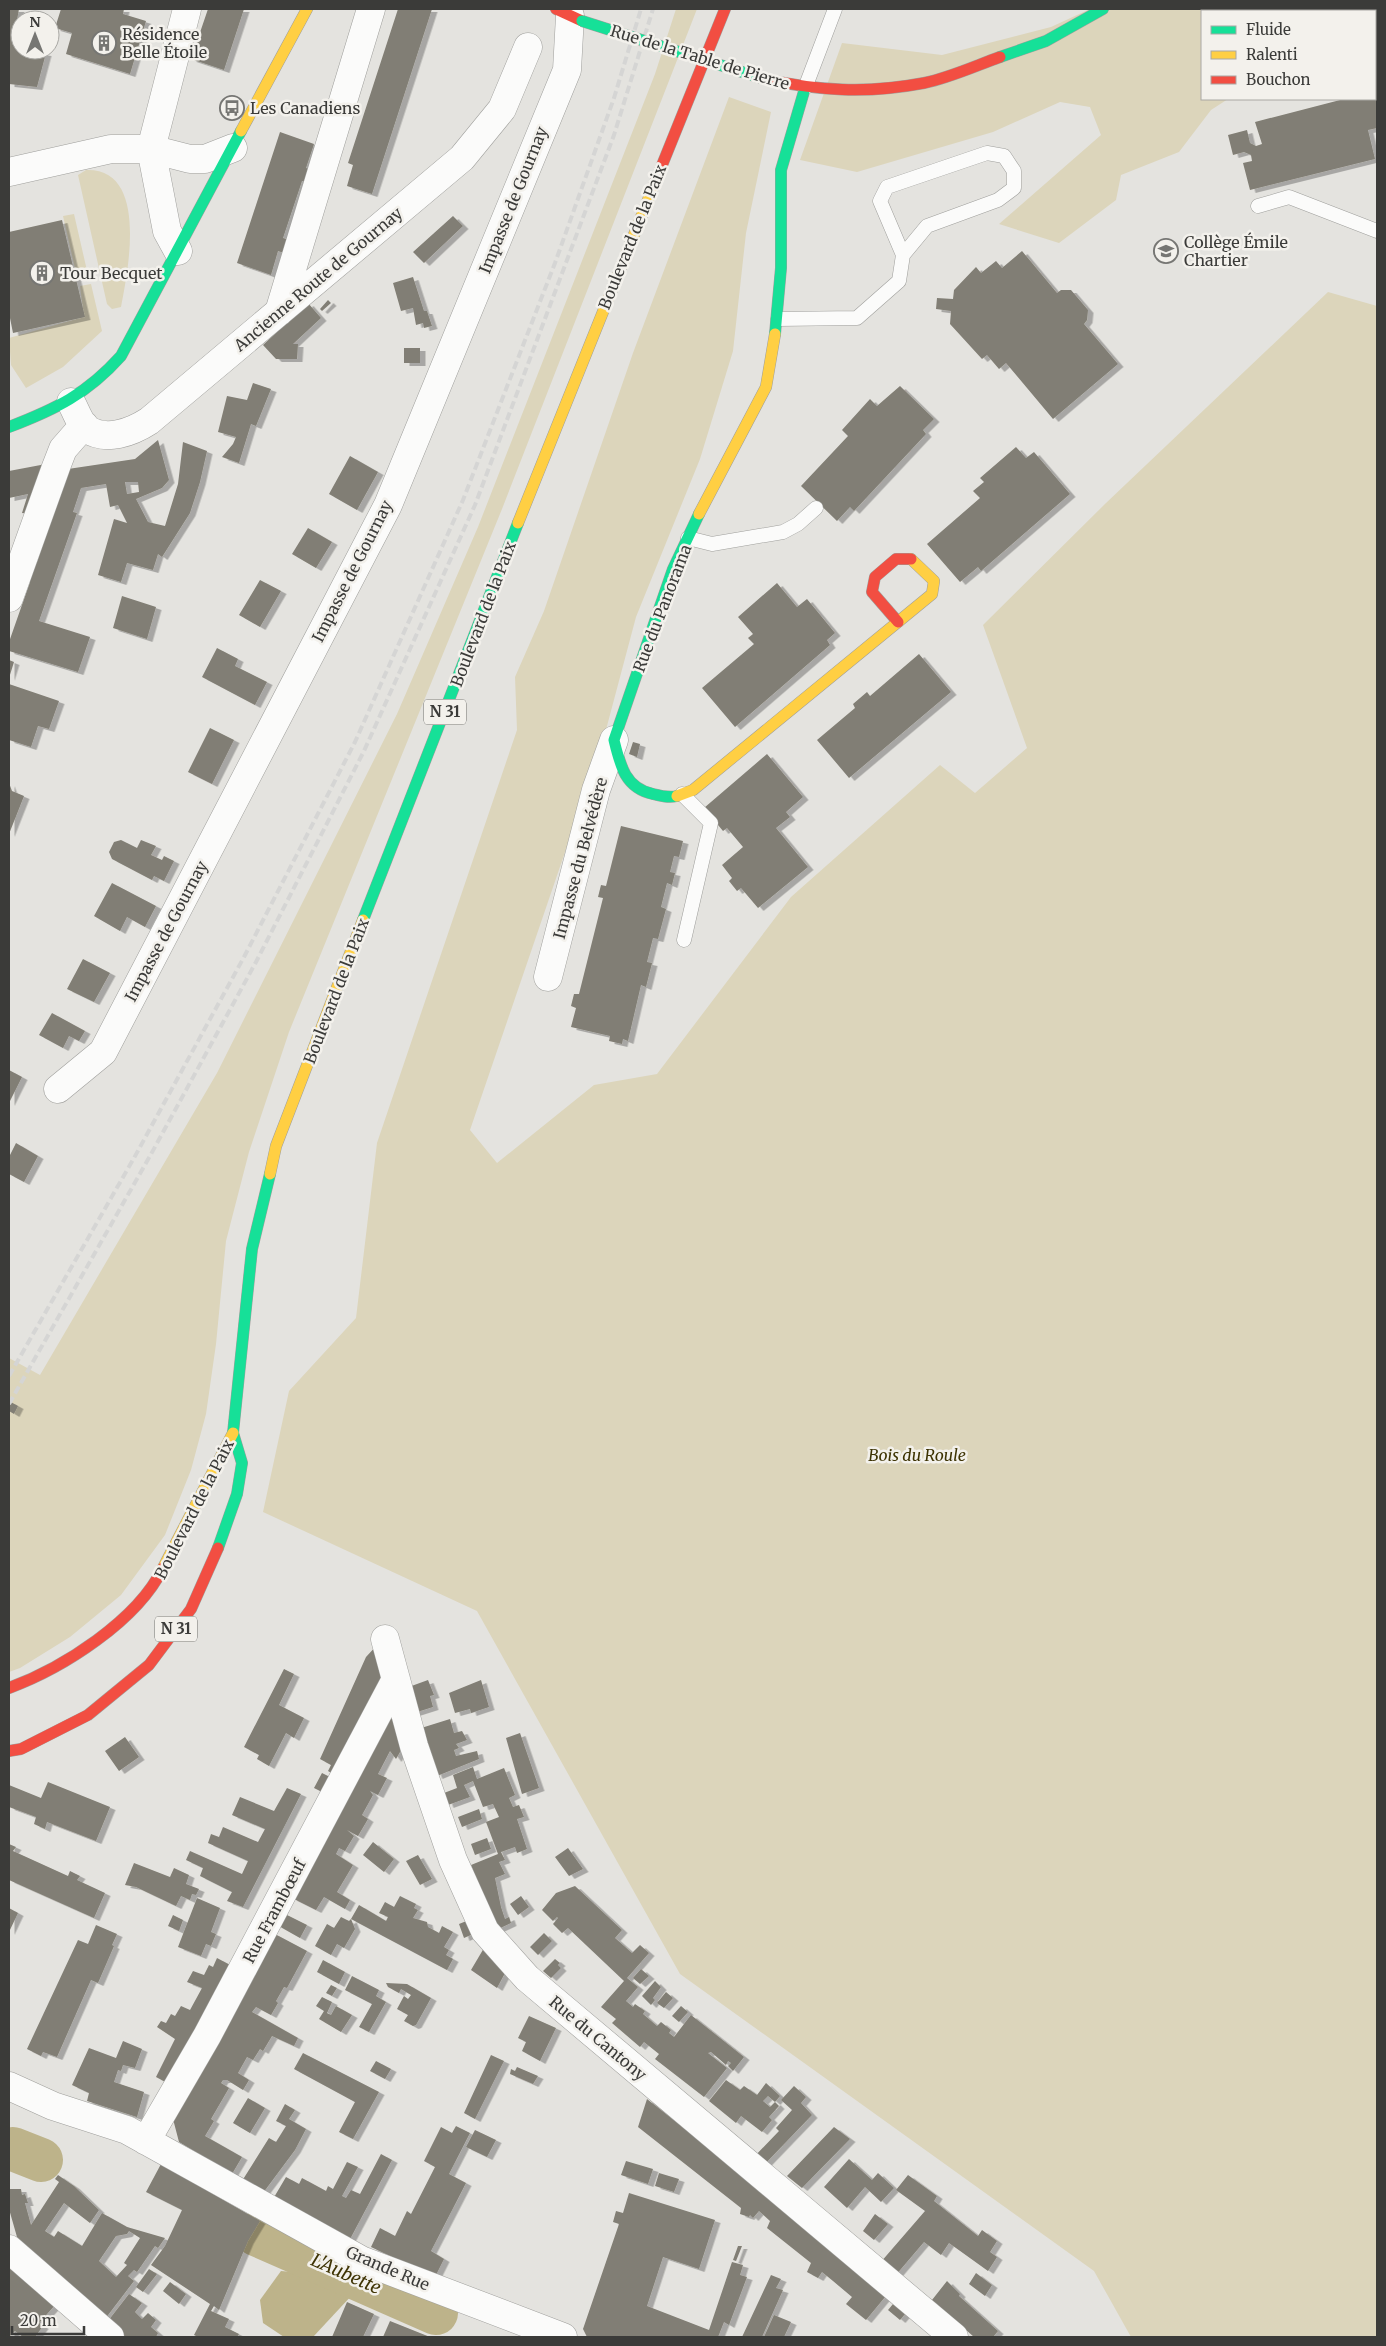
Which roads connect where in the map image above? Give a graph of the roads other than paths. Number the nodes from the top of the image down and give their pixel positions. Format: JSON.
{"nodes":[{"id":1,"x":187,"y":9,"type":"edge"},
{"id":2,"x":306,"y":9,"type":"edge"},
{"id":3,"x":371,"y":9,"type":"edge"},
{"id":4,"x":724,"y":9,"type":"edge"},
{"id":5,"x":835,"y":9,"type":"edge"},
{"id":6,"x":1103,"y":9,"type":"edge"},
{"id":7,"x":569,"y":15,"type":"edge"},
{"id":8,"x":528,"y":47,"type":"dead end"},
{"id":9,"x":805,"y":88,"type":"junction"},
{"id":10,"x":234,"y":148,"type":"junction"},
{"id":11,"x":152,"y":149,"type":"junction"},
{"id":12,"x":9,"y":172,"type":"edge"},
{"id":13,"x":1258,"y":206,"type":"dead end"},
{"id":14,"x":1377,"y":231,"type":"edge"},
{"id":15,"x":178,"y":251,"type":"junction"},
{"id":16,"x":903,"y":255,"type":"junction"},
{"id":17,"x":279,"y":312,"type":"junction"},
{"id":18,"x":778,"y":319,"type":"junction"},
{"id":19,"x":71,"y":402,"type":"junction"},
{"id":20,"x":84,"y":425,"type":"junction"},
{"id":21,"x":9,"y":427,"type":"edge"},
{"id":22,"x":816,"y":508,"type":"dead end"},
{"id":23,"x":688,"y":538,"type":"junction"},
{"id":24,"x":9,"y":598,"type":"edge"},
{"id":25,"x":898,"y":622,"type":"junction"},
{"id":26,"x":614,"y":740,"type":"junction"},
{"id":27,"x":682,"y":794,"type":"junction"},
{"id":28,"x":684,"y":940,"type":"dead end"},
{"id":29,"x":548,"y":977,"type":"dead end"},
{"id":30,"x":58,"y":1089,"type":"dead end"},
{"id":31,"x":234,"y":1432,"type":"junction"},
{"id":32,"x":385,"y":1638,"type":"dead end"},
{"id":33,"x":396,"y":1679,"type":"junction"},
{"id":34,"x":9,"y":1688,"type":"edge"},
{"id":35,"x":9,"y":1751,"type":"edge"},
{"id":36,"x":10,"y":2091,"type":"edge"},
{"id":37,"x":146,"y":2141,"type":"junction"},
{"id":38,"x":9,"y":2249,"type":"edge"},
{"id":39,"x":110,"y":2337,"type":"edge"},
{"id":40,"x":563,"y":2337,"type":"edge"},
{"id":41,"x":954,"y":2337,"type":"edge"}],
"edges":[{"from":1,"to":11,"type":"street"},
{"from":2,"to":10,"type":"street"},
{"from":3,"to":17,"type":"street"},
{"from":4,"to":31,"type":"street","name":"Boulevard de la Paix","number":"N 31"},
{"from":5,"to":9,"type":"lane"},
{"from":6,"to":9,"type":"street","name":"Rue de la Table de Pierre"},
{"from":7,"to":9,"type":"street","name":"Rue de la Table de Pierre","bridge":true},
{"from":7,"to":30,"type":"street","name":"Impasse de Gournay"},
{"from":8,"to":17,"type":"street","name":"Ancienne Route de Gournay"},
{"from":9,"to":18,"type":"street","name":"Rue du Panorama"},
{"from":10,"to":11,"type":"street"},
{"from":10,"to":15,"type":"street"},
{"from":11,"to":12,"type":"street"},
{"from":11,"to":15,"type":"street"},
{"from":13,"to":14,"type":"lane"},
{"from":15,"to":19,"type":"street"},
{"from":16,"to":16,"type":"lane"},
{"from":16,"to":18,"type":"lane"},
{"from":17,"to":20,"type":"street","name":"Ancienne Route de Gournay"},
{"from":18,"to":23,"type":"street","name":"Rue du Panorama"},
{"from":19,"to":20,"type":"street"},
{"from":19,"to":21,"type":"street"},
{"from":20,"to":24,"type":"street"},
{"from":22,"to":23,"type":"lane"},
{"from":23,"to":26,"type":"street","name":"Rue du Panorama"},
{"from":25,"to":25,"type":"street"},
{"from":25,"to":27,"type":"street"},
{"from":26,"to":27,"type":"street"},
{"from":26,"to":29,"type":"street","name":"Impasse du Belvédère"},
{"from":27,"to":28,"type":"lane"},
{"from":31,"to":34,"type":"street","name":"Boulevard de la Paix","number":"N 31"},
{"from":31,"to":35,"type":"street","name":"Boulevard de la Paix","number":"N 31"},
{"from":32,"to":33,"type":"street","name":"Rue du Cantony"},
{"from":33,"to":37,"type":"street","name":"Rue Frambœuf"},
{"from":33,"to":41,"type":"street","name":"Rue du Cantony"},
{"from":36,"to":37,"type":"street","name":"Grande Rue"},
{"from":37,"to":40,"type":"street","name":"Grande Rue"},
{"from":38,"to":39,"type":"street"}]}
